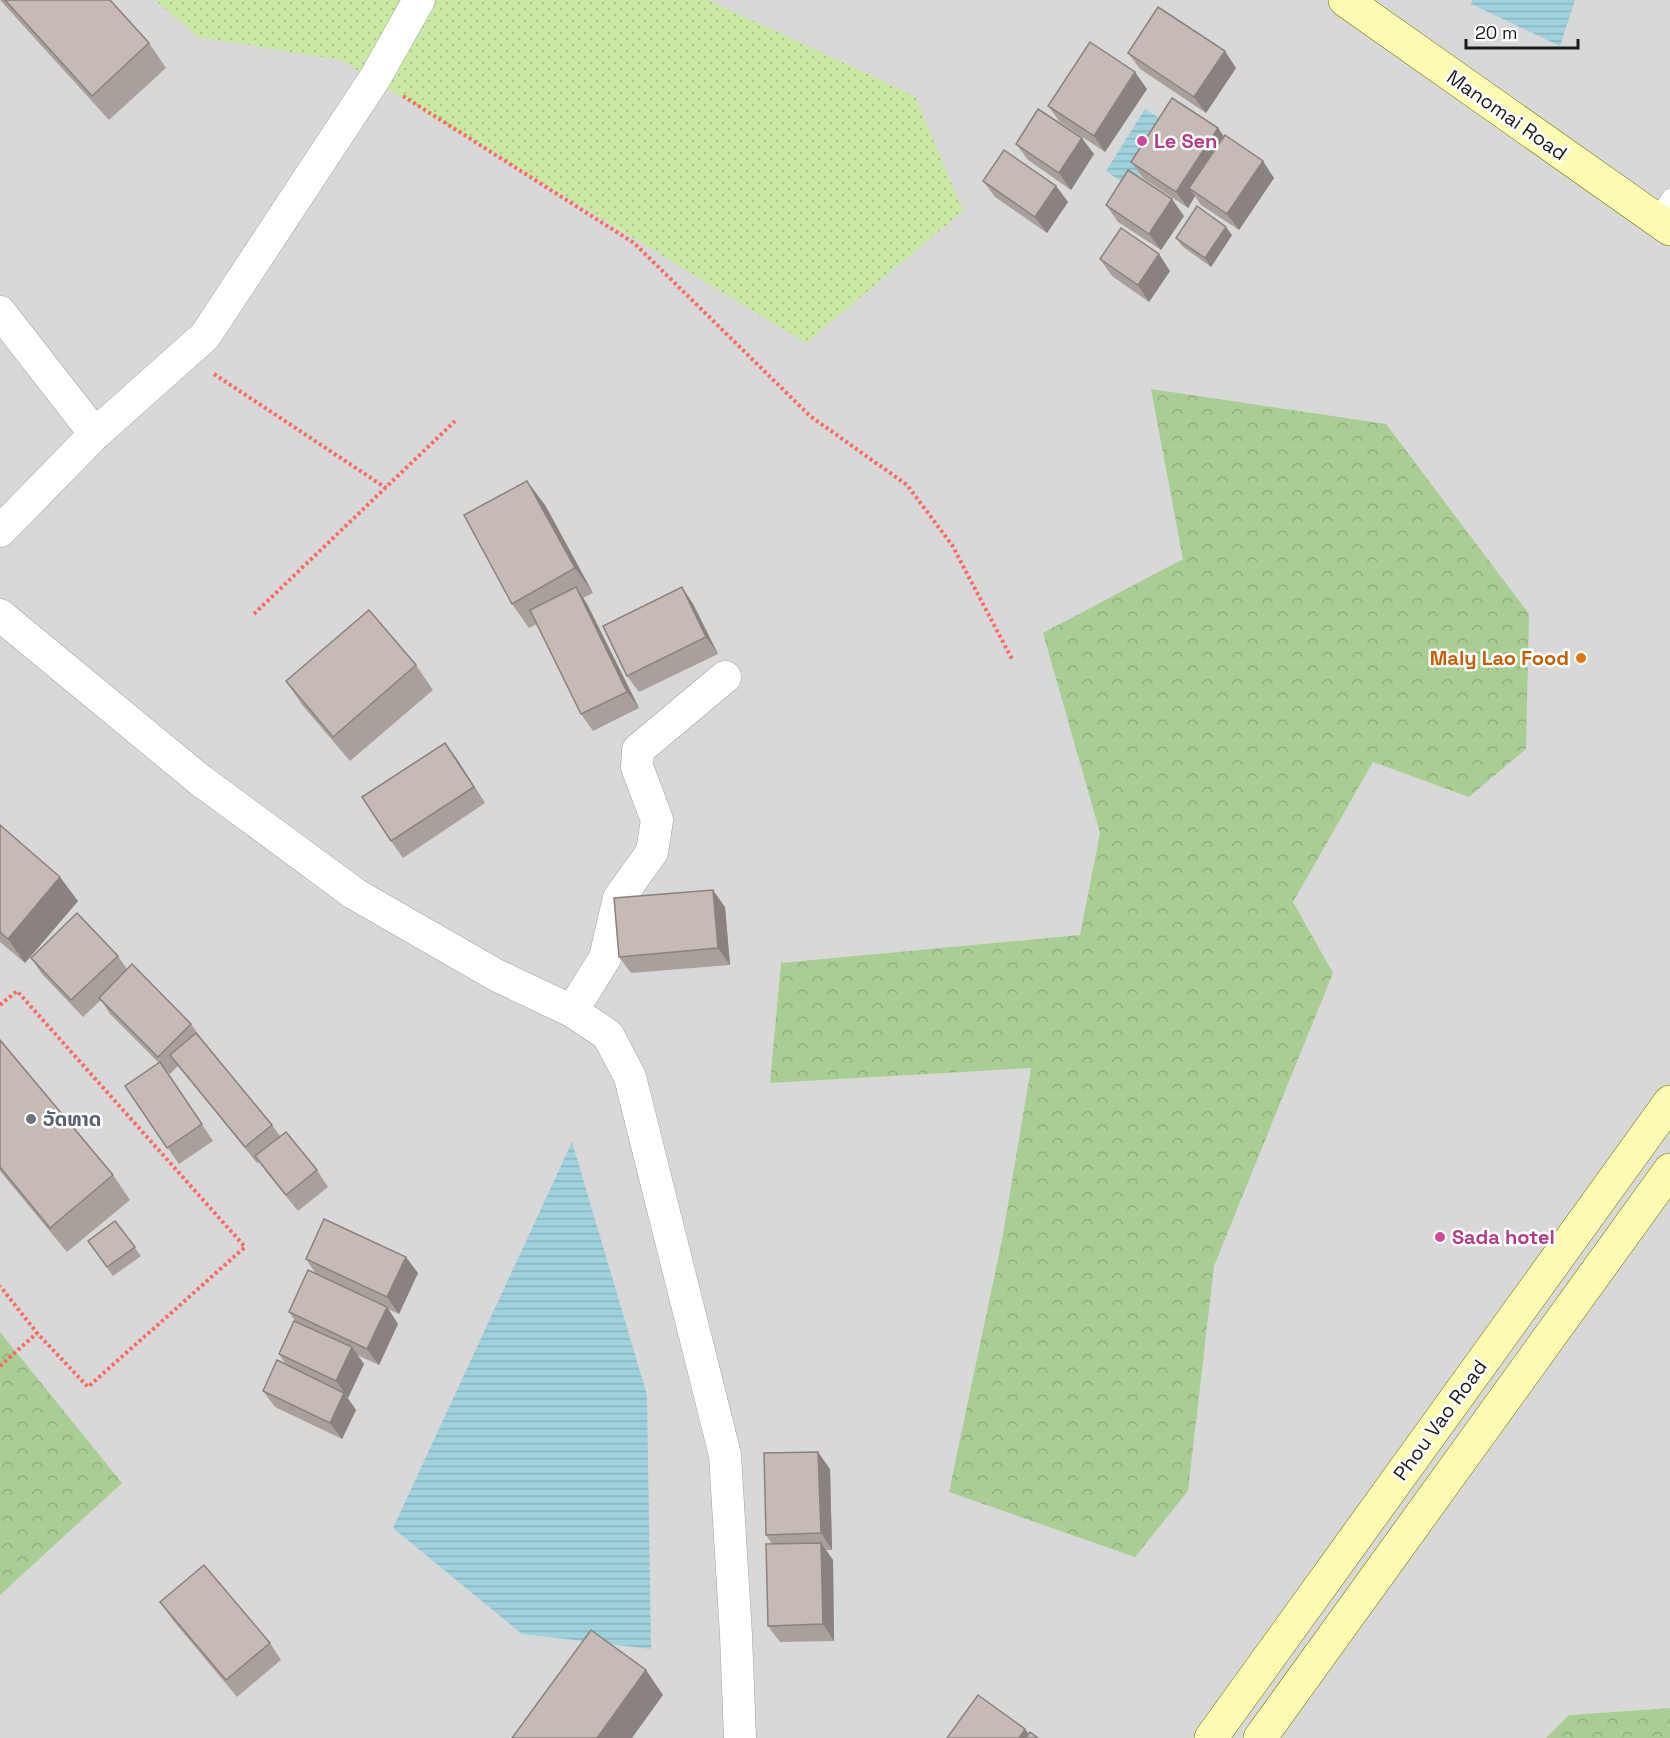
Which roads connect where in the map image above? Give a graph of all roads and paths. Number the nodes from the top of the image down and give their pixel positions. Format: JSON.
{"nodes":[{"id":1,"x":419,"y":0,"type":"edge"},
{"id":2,"x":1345,"y":0,"type":"edge"},
{"id":3,"x":375,"y":78,"type":"junction"},
{"id":4,"x":1665,"y":215,"type":"edge"},
{"id":5,"x":0,"y":312,"type":"edge"},
{"id":6,"x":184,"y":354,"type":"junction"},
{"id":7,"x":456,"y":421,"type":"dead end"},
{"id":8,"x":95,"y":434,"type":"junction"},
{"id":9,"x":386,"y":488,"type":"junction"},
{"id":10,"x":0,"y":531,"type":"edge"},
{"id":11,"x":254,"y":614,"type":"dead end"},
{"id":12,"x":0,"y":615,"type":"edge"},
{"id":13,"x":1013,"y":661,"type":"dead end"},
{"id":14,"x":725,"y":677,"type":"dead end"},
{"id":15,"x":0,"y":1005,"type":"edge"},
{"id":16,"x":572,"y":1011,"type":"junction"},
{"id":17,"x":1670,"y":1102,"type":"edge"},
{"id":18,"x":1670,"y":1170,"type":"edge"},
{"id":19,"x":0,"y":1287,"type":"edge"},
{"id":20,"x":37,"y":1333,"type":"junction"},
{"id":21,"x":0,"y":1366,"type":"edge"},
{"id":22,"x":740,"y":1738,"type":"edge"},
{"id":23,"x":1211,"y":1738,"type":"edge"},
{"id":24,"x":1260,"y":1738,"type":"edge"}],
"edges":[{"from":1,"to":3,"type":"street"},
{"from":2,"to":4,"type":"street","name":"Manomai Road"},
{"from":3,"to":6,"type":"street"},
{"from":3,"to":13,"type":"path"},
{"from":5,"to":8,"type":"street"},
{"from":6,"to":8,"type":"street"},
{"from":6,"to":9,"type":"path"},
{"from":7,"to":9,"type":"path"},
{"from":8,"to":10,"type":"street"},
{"from":9,"to":11,"type":"path"},
{"from":12,"to":16,"type":"street"},
{"from":14,"to":16,"type":"street"},
{"from":15,"to":20,"type":"path"},
{"from":16,"to":22,"type":"street"},
{"from":17,"to":23,"type":"street","name":"Phou Vao Road"},
{"from":18,"to":24,"type":"street","name":"Phou Vao Road"},
{"from":19,"to":20,"type":"path"},
{"from":20,"to":21,"type":"path"}]}
